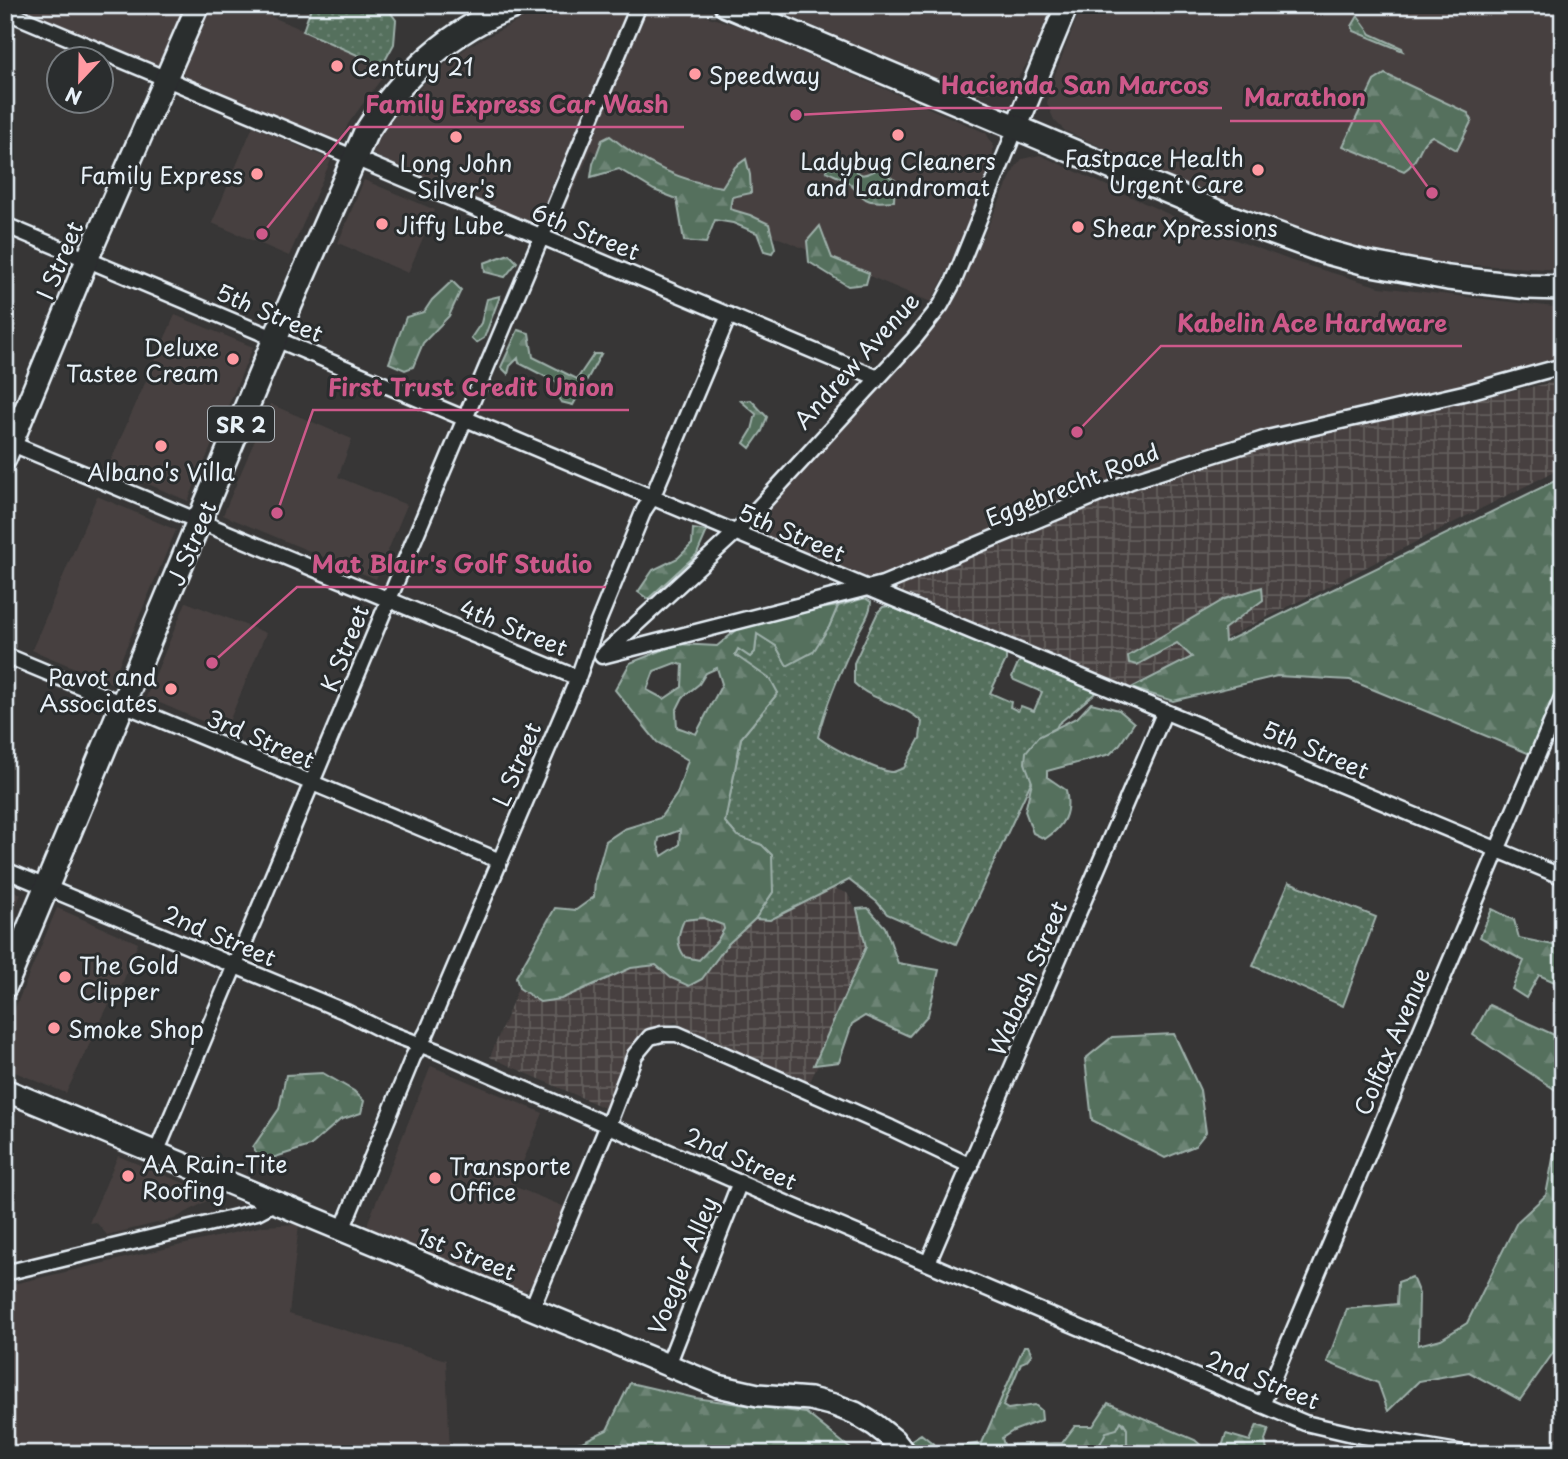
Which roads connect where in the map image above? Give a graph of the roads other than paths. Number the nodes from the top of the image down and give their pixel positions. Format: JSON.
{"nodes":[{"id":1,"x":198,"y":5,"type":"edge"},
{"id":2,"x":518,"y":5,"type":"edge"},
{"id":3,"x":639,"y":5,"type":"edge"},
{"id":4,"x":726,"y":5,"type":"edge"},
{"id":5,"x":1067,"y":5,"type":"edge"},
{"id":6,"x":5,"y":11,"type":"edge"},
{"id":7,"x":166,"y":80,"type":"junction"},
{"id":8,"x":1016,"y":128,"type":"junction"},
{"id":9,"x":353,"y":158,"type":"junction"},
{"id":10,"x":5,"y":225,"type":"edge"},
{"id":11,"x":541,"y":237,"type":"junction"},
{"id":12,"x":88,"y":260,"type":"junction"},
{"id":13,"x":1563,"y":288,"type":"edge"},
{"id":14,"x":729,"y":315,"type":"junction"},
{"id":15,"x":275,"y":339,"type":"junction"},
{"id":16,"x":1563,"y":366,"type":"edge"},
{"id":17,"x":878,"y":378,"type":"junction"},
{"id":18,"x":464,"y":418,"type":"junction"},
{"id":19,"x":7,"y":448,"type":"edge"},
{"id":20,"x":652,"y":498,"type":"junction"},
{"id":21,"x":200,"y":523,"type":"junction"},
{"id":22,"x":736,"y":532,"type":"junction"},
{"id":23,"x":867,"y":588,"type":"junction"},
{"id":24,"x":388,"y":601,"type":"junction"},
{"id":25,"x":5,"y":655,"type":"edge"},
{"id":26,"x":602,"y":656,"type":"junction"},
{"id":27,"x":578,"y":678,"type":"junction"},
{"id":28,"x":1563,"y":695,"type":"edge"},
{"id":29,"x":123,"y":704,"type":"junction"},
{"id":30,"x":1165,"y":710,"type":"junction"},
{"id":31,"x":312,"y":784,"type":"junction"},
{"id":32,"x":1498,"y":850,"type":"junction"},
{"id":33,"x":500,"y":861,"type":"junction"},
{"id":34,"x":5,"y":870,"type":"edge"},
{"id":35,"x":1563,"y":877,"type":"edge"},
{"id":36,"x":47,"y":887,"type":"junction"},
{"id":37,"x":234,"y":966,"type":"junction"},
{"id":38,"x":5,"y":986,"type":"edge"},
{"id":39,"x":421,"y":1045,"type":"junction"},
{"id":40,"x":5,"y":1090,"type":"edge"},
{"id":41,"x":608,"y":1125,"type":"junction"},
{"id":42,"x":156,"y":1153,"type":"junction"},
{"id":43,"x":971,"y":1166,"type":"junction"},
{"id":44,"x":740,"y":1182,"type":"junction"},
{"id":45,"x":274,"y":1203,"type":"junction"},
{"id":46,"x":342,"y":1230,"type":"junction"},
{"id":47,"x":928,"y":1263,"type":"junction"},
{"id":48,"x":5,"y":1273,"type":"edge"},
{"id":49,"x":532,"y":1308,"type":"junction"},
{"id":50,"x":668,"y":1364,"type":"junction"},
{"id":51,"x":1262,"y":1405,"type":"junction"},
{"id":52,"x":905,"y":1454,"type":"edge"},
{"id":53,"x":1470,"y":1454,"type":"edge"}],
"edges":[{"from":1,"to":7,"type":"street","name":"I Street"},
{"from":2,"to":9,"type":"main road","name":"J Street","number":"SR 2"},
{"from":3,"to":11,"type":"street","name":"K Street"},
{"from":4,"to":8,"type":"main road"},
{"from":5,"to":8,"type":"street","name":"Andrew Avenue"},
{"from":6,"to":7,"type":"street","name":"6th Street"},
{"from":7,"to":9,"type":"street","name":"6th Street"},
{"from":7,"to":12,"type":"street","name":"I Street"},
{"from":8,"to":13,"type":"main road"},
{"from":8,"to":17,"type":"street","name":"Andrew Avenue"},
{"from":9,"to":11,"type":"street","name":"6th Street"},
{"from":9,"to":15,"type":"main road","name":"J Street","number":"SR 2"},
{"from":10,"to":12,"type":"street","name":"5th Street"},
{"from":11,"to":14,"type":"street","name":"6th Street"},
{"from":11,"to":18,"type":"street","name":"K Street"},
{"from":12,"to":15,"type":"street","name":"5th Street"},
{"from":12,"to":19,"type":"street","name":"I Street"},
{"from":14,"to":17,"type":"street","name":"6th Street"},
{"from":14,"to":20,"type":"street","name":"L Street"},
{"from":15,"to":18,"type":"street","name":"5th Street"},
{"from":15,"to":21,"type":"main road","name":"J Street","number":"SR 2"},
{"from":16,"to":23,"type":"street","name":"Eggebrecht Road"},
{"from":17,"to":22,"type":"street","name":"Andrew Avenue"},
{"from":18,"to":20,"type":"street","name":"5th Street"},
{"from":18,"to":24,"type":"street","name":"K Street"},
{"from":19,"to":21,"type":"street","name":"4th Street"},
{"from":20,"to":22,"type":"street","name":"5th Street"},
{"from":20,"to":27,"type":"street","name":"L Street"},
{"from":21,"to":24,"type":"street","name":"4th Street"},
{"from":21,"to":29,"type":"main road","name":"J Street","number":"SR 2"},
{"from":22,"to":23,"type":"street","name":"5th Street"},
{"from":22,"to":26,"type":"street","name":"Andrew Avenue"},
{"from":23,"to":26,"type":"street","name":"Eggebrecht Road"},
{"from":23,"to":30,"type":"street","name":"5th Street"},
{"from":24,"to":27,"type":"street","name":"4th Street"},
{"from":24,"to":31,"type":"street","name":"K Street"},
{"from":25,"to":29,"type":"street","name":"3rd Street"},
{"from":26,"to":27,"type":"street","name":"Andrew Avenue"},
{"from":27,"to":33,"type":"street","name":"L Street"},
{"from":28,"to":32,"type":"street","name":"Colfax Avenue"},
{"from":29,"to":31,"type":"street","name":"3rd Street"},
{"from":29,"to":36,"type":"main road","name":"J Street","number":"SR 2"},
{"from":30,"to":32,"type":"street","name":"5th Street"},
{"from":30,"to":43,"type":"street","name":"Wabash Street"},
{"from":31,"to":33,"type":"street","name":"3rd Street"},
{"from":31,"to":37,"type":"street","name":"K Street"},
{"from":32,"to":35,"type":"street","name":"5th Street"},
{"from":32,"to":51,"type":"street","name":"Colfax Avenue"},
{"from":33,"to":39,"type":"street","name":"L Street"},
{"from":34,"to":36,"type":"street","name":"2nd Street"},
{"from":36,"to":37,"type":"street","name":"2nd Street"},
{"from":36,"to":38,"type":"main road","name":"J Street","number":"SR 2"},
{"from":37,"to":39,"type":"street","name":"2nd Street"},
{"from":37,"to":42,"type":"street","name":"K Street"},
{"from":39,"to":41,"type":"street","name":"2nd Street"},
{"from":39,"to":46,"type":"street","name":"L Street"},
{"from":40,"to":42,"type":"street","name":"1st Street"},
{"from":41,"to":43,"type":"street"},
{"from":41,"to":44,"type":"street","name":"2nd Street"},
{"from":41,"to":49,"type":"street"},
{"from":42,"to":45,"type":"street","name":"1st Street"},
{"from":43,"to":47,"type":"street","name":"Wabash Street"},
{"from":44,"to":47,"type":"street","name":"2nd Street"},
{"from":44,"to":50,"type":"street","name":"Voegler Alley"},
{"from":45,"to":46,"type":"street","name":"1st Street"},
{"from":45,"to":48,"type":"street"},
{"from":46,"to":49,"type":"street","name":"1st Street"},
{"from":47,"to":51,"type":"street","name":"2nd Street"},
{"from":49,"to":50,"type":"street","name":"1st Street"},
{"from":50,"to":52,"type":"street","name":"1st Street"},
{"from":51,"to":53,"type":"street","name":"2nd Street"}]}
